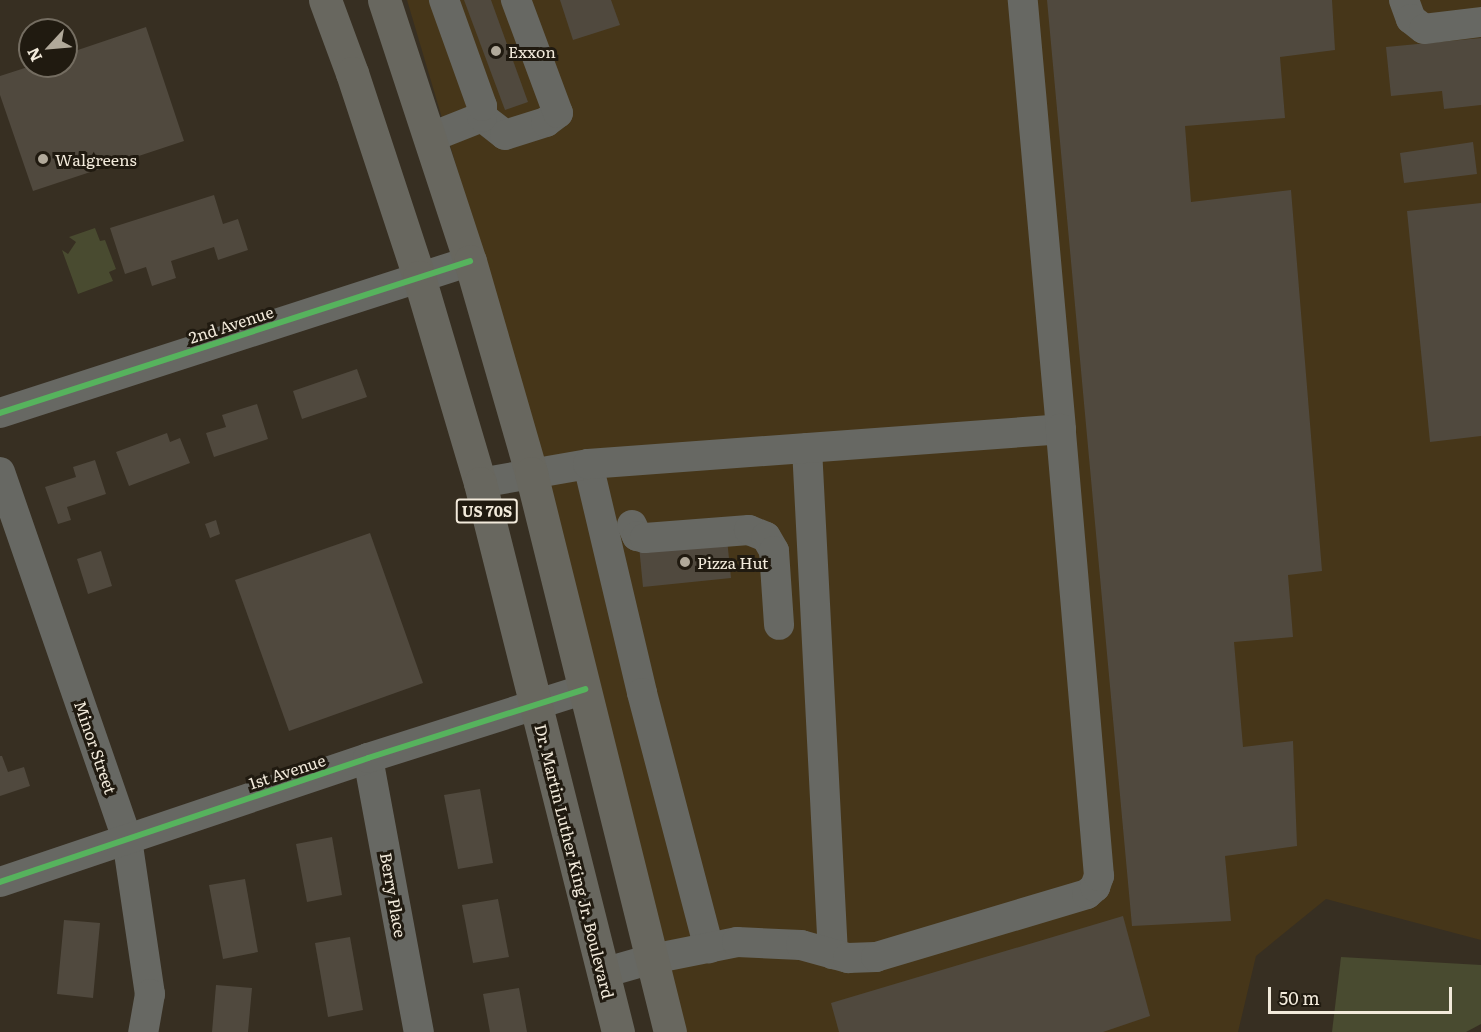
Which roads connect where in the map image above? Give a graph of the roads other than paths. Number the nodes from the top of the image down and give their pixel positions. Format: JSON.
{"nodes":[{"id":1,"x":325,"y":0,"type":"edge"},
{"id":2,"x":384,"y":0,"type":"edge"},
{"id":3,"x":444,"y":0,"type":"edge"},
{"id":4,"x":516,"y":0,"type":"edge"},
{"id":5,"x":1023,"y":0,"type":"edge"},
{"id":6,"x":1408,"y":9,"type":"edge"},
{"id":7,"x":1481,"y":22,"type":"edge"},
{"id":8,"x":482,"y":117,"type":"junction"},
{"id":9,"x":429,"y":138,"type":"junction"},
{"id":10,"x":470,"y":261,"type":"junction"},
{"id":11,"x":419,"y":277,"type":"junction"},
{"id":12,"x":0,"y":412,"type":"edge"},
{"id":13,"x":1061,"y":429,"type":"junction"},
{"id":14,"x":807,"y":448,"type":"junction"},
{"id":15,"x":588,"y":464,"type":"junction"},
{"id":16,"x":0,"y":472,"type":"edge"},
{"id":17,"x":531,"y":472,"type":"junction"},
{"id":18,"x":480,"y":483,"type":"junction"},
{"id":19,"x":632,"y":525,"type":"dead end"},
{"id":20,"x":778,"y":625,"type":"dead end"},
{"id":21,"x":585,"y":689,"type":"junction"},
{"id":22,"x":536,"y":704,"type":"junction"},
{"id":23,"x":368,"y":758,"type":"junction"},
{"id":24,"x":127,"y":839,"type":"junction"},
{"id":25,"x":0,"y":882,"type":"edge"},
{"id":26,"x":709,"y":948,"type":"junction"},
{"id":27,"x":833,"y":954,"type":"junction"},
{"id":28,"x":652,"y":959,"type":"junction"},
{"id":29,"x":603,"y":973,"type":"junction"},
{"id":30,"x":143,"y":1032,"type":"edge"},
{"id":31,"x":419,"y":1032,"type":"edge"},
{"id":32,"x":618,"y":1032,"type":"edge"},
{"id":33,"x":670,"y":1032,"type":"edge"}],
"edges":[{"from":1,"to":11,"type":"main road","name":"Dr. Martin Luther King Jr. Boulevard","number":"US 70S"},
{"from":2,"to":9,"type":"main road","number":"US 70S"},
{"from":3,"to":8,"type":"street"},
{"from":4,"to":8,"type":"street"},
{"from":5,"to":13,"type":"street"},
{"from":6,"to":7,"type":"street"},
{"from":8,"to":9,"type":"street"},
{"from":9,"to":10,"type":"main road","number":"US 70S"},
{"from":10,"to":11,"type":"street","name":"2nd Avenue"},
{"from":10,"to":17,"type":"main road","number":"US 70S"},
{"from":11,"to":12,"type":"street","name":"2nd Avenue"},
{"from":11,"to":18,"type":"main road","name":"Dr. Martin Luther King Jr. Boulevard","number":"US 70S"},
{"from":13,"to":14,"type":"street"},
{"from":13,"to":27,"type":"street"},
{"from":14,"to":15,"type":"street"},
{"from":14,"to":27,"type":"street"},
{"from":15,"to":17,"type":"street"},
{"from":15,"to":26,"type":"street"},
{"from":16,"to":24,"type":"street","name":"Minor Street"},
{"from":17,"to":18,"type":"street"},
{"from":17,"to":21,"type":"main road","number":"US 70S"},
{"from":18,"to":22,"type":"main road","name":"Dr. Martin Luther King Jr. Boulevard","number":"US 70S"},
{"from":19,"to":20,"type":"street"},
{"from":21,"to":22,"type":"street","name":"1st Avenue"},
{"from":21,"to":28,"type":"main road","number":"US 70S"},
{"from":22,"to":23,"type":"street","name":"1st Avenue"},
{"from":22,"to":29,"type":"main road","name":"Dr. Martin Luther King Jr. Boulevard","number":"US 70S"},
{"from":23,"to":24,"type":"street","name":"1st Avenue"},
{"from":23,"to":31,"type":"street","name":"Berry Place"},
{"from":24,"to":25,"type":"street","name":"1st Avenue"},
{"from":24,"to":30,"type":"street","name":"Minor Street"},
{"from":26,"to":27,"type":"street"},
{"from":26,"to":28,"type":"street"},
{"from":28,"to":29,"type":"street"},
{"from":28,"to":33,"type":"main road","number":"US 70S"},
{"from":29,"to":32,"type":"main road","name":"Dr. Martin Luther King Jr. Boulevard","number":"US 70S"}]}
